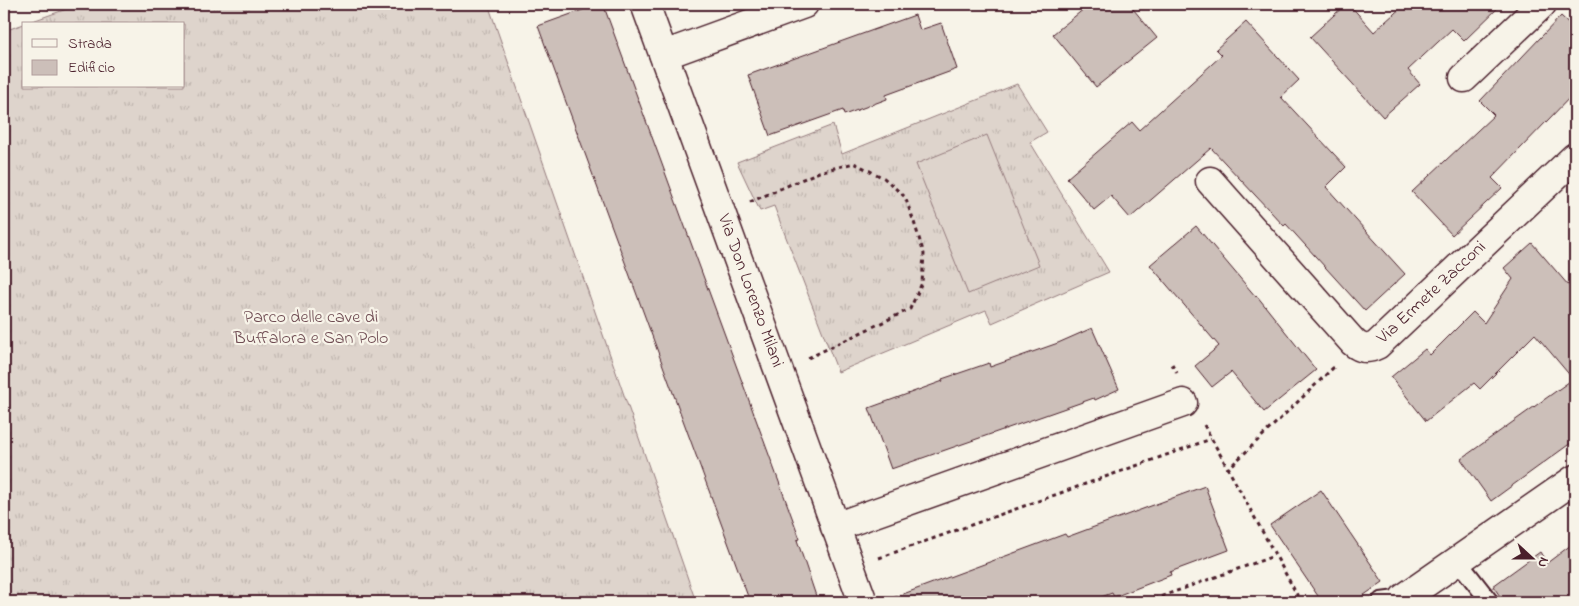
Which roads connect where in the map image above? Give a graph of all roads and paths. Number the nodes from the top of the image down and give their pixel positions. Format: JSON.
{"nodes":[{"id":1,"x":9,"y":4,"type":"edge"},
{"id":2,"x":645,"y":4,"type":"edge"},
{"id":3,"x":804,"y":4,"type":"edge"},
{"id":4,"x":1542,"y":4,"type":"edge"},
{"id":5,"x":4,"y":6,"type":"edge"},
{"id":6,"x":664,"y":55,"type":"junction"},
{"id":7,"x":1464,"y":78,"type":"dead end"},
{"id":8,"x":1575,"y":157,"type":"edge"},
{"id":9,"x":1210,"y":181,"type":"dead end"},
{"id":10,"x":722,"y":214,"type":"junction"},
{"id":11,"x":1358,"y":347,"type":"junction"},
{"id":12,"x":1172,"y":364,"type":"dead end"},
{"id":13,"x":779,"y":372,"type":"junction"},
{"id":14,"x":1181,"y":391,"type":"joint"},
{"id":15,"x":1203,"y":423,"type":"dead end"},
{"id":16,"x":1211,"y":439,"type":"junction"},
{"id":17,"x":1227,"y":470,"type":"junction"},
{"id":18,"x":1575,"y":479,"type":"edge"},
{"id":19,"x":835,"y":527,"type":"junction"},
{"id":20,"x":1274,"y":556,"type":"junction"},
{"id":21,"x":878,"y":558,"type":"dead end"},
{"id":22,"x":1458,"y":561,"type":"junction"},
{"id":23,"x":1392,"y":599,"type":"dead end"},
{"id":24,"x":863,"y":602,"type":"edge"},
{"id":25,"x":1146,"y":602,"type":"edge"},
{"id":26,"x":1300,"y":602,"type":"edge"},
{"id":27,"x":1490,"y":602,"type":"edge"}],
"edges":[{"from":1,"to":5,"type":"path"},
{"from":2,"to":6,"type":"street","name":"Via Don Lorenzo Milani"},
{"from":3,"to":6,"type":"street"},
{"from":4,"to":7,"type":"street"},
{"from":6,"to":10,"type":"street","name":"Via Don Lorenzo Milani"},
{"from":8,"to":11,"type":"street","name":"Via Ermete Zacconi"},
{"from":9,"to":11,"type":"street","name":"Via Ermete Zacconi"},
{"from":10,"to":13,"type":"street","name":"Via Don Lorenzo Milani"},
{"from":10,"to":13,"type":"path"},
{"from":11,"to":17,"type":"path"},
{"from":12,"to":14,"type":"path"},
{"from":13,"to":19,"type":"street","name":"Via Don Lorenzo Milani"},
{"from":14,"to":19,"type":"street"},
{"from":15,"to":16,"type":"path"},
{"from":16,"to":17,"type":"path"},
{"from":16,"to":21,"type":"path"},
{"from":17,"to":20,"type":"path"},
{"from":18,"to":22,"type":"street"},
{"from":19,"to":24,"type":"street","name":"Via Don Lorenzo Milani"},
{"from":20,"to":25,"type":"path"},
{"from":20,"to":26,"type":"path"},
{"from":22,"to":23,"type":"street"},
{"from":22,"to":27,"type":"lane"}]}
